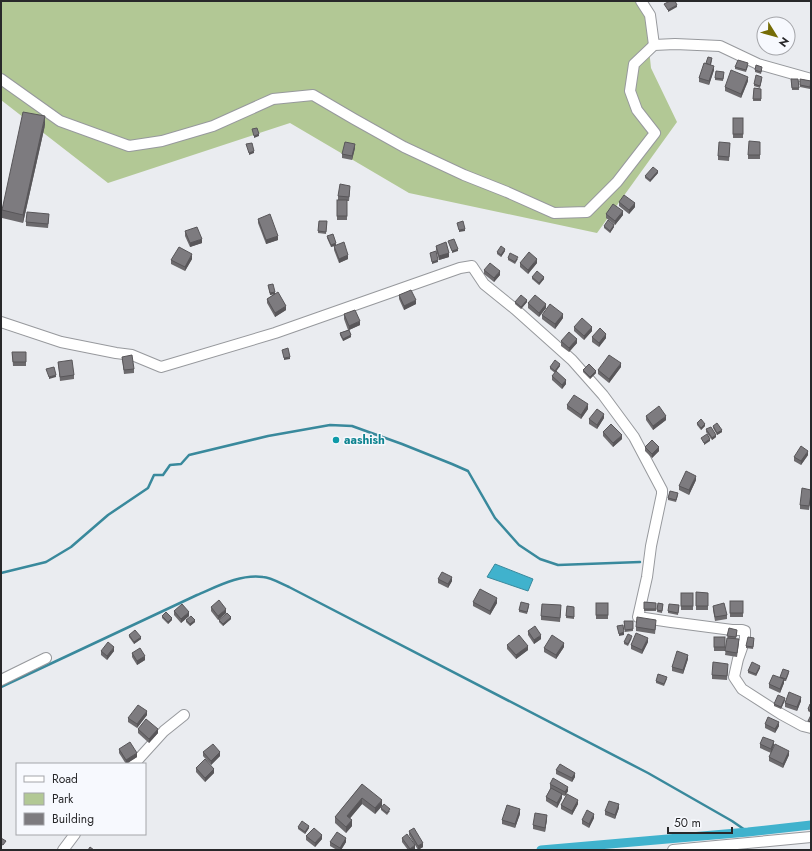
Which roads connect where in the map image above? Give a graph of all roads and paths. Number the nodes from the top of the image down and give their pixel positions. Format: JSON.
{"nodes":[{"id":1,"x":640,"y":1,"type":"edge"},
{"id":2,"x":654,"y":45,"type":"junction"},
{"id":3,"x":1,"y":79,"type":"edge"},
{"id":4,"x":811,"y":79,"type":"edge"},
{"id":5,"x":1,"y":322,"type":"edge"},
{"id":6,"x":46,"y":658,"type":"dead end"},
{"id":7,"x":1,"y":680,"type":"edge"},
{"id":8,"x":184,"y":715,"type":"dead end"},
{"id":9,"x":811,"y":728,"type":"edge"},
{"id":10,"x":135,"y":763,"type":"edge"},
{"id":11,"x":74,"y":835,"type":"edge"},
{"id":12,"x":811,"y":837,"type":"edge"},
{"id":13,"x":63,"y":850,"type":"edge"},
{"id":14,"x":673,"y":850,"type":"edge"}],
"edges":[{"from":1,"to":2,"type":"street"},
{"from":2,"to":3,"type":"street"},
{"from":2,"to":4,"type":"street"},
{"from":5,"to":9,"type":"street"},
{"from":6,"to":7,"type":"street"},
{"from":8,"to":10,"type":"street"},
{"from":11,"to":13,"type":"street"},
{"from":12,"to":14,"type":"street"}]}
